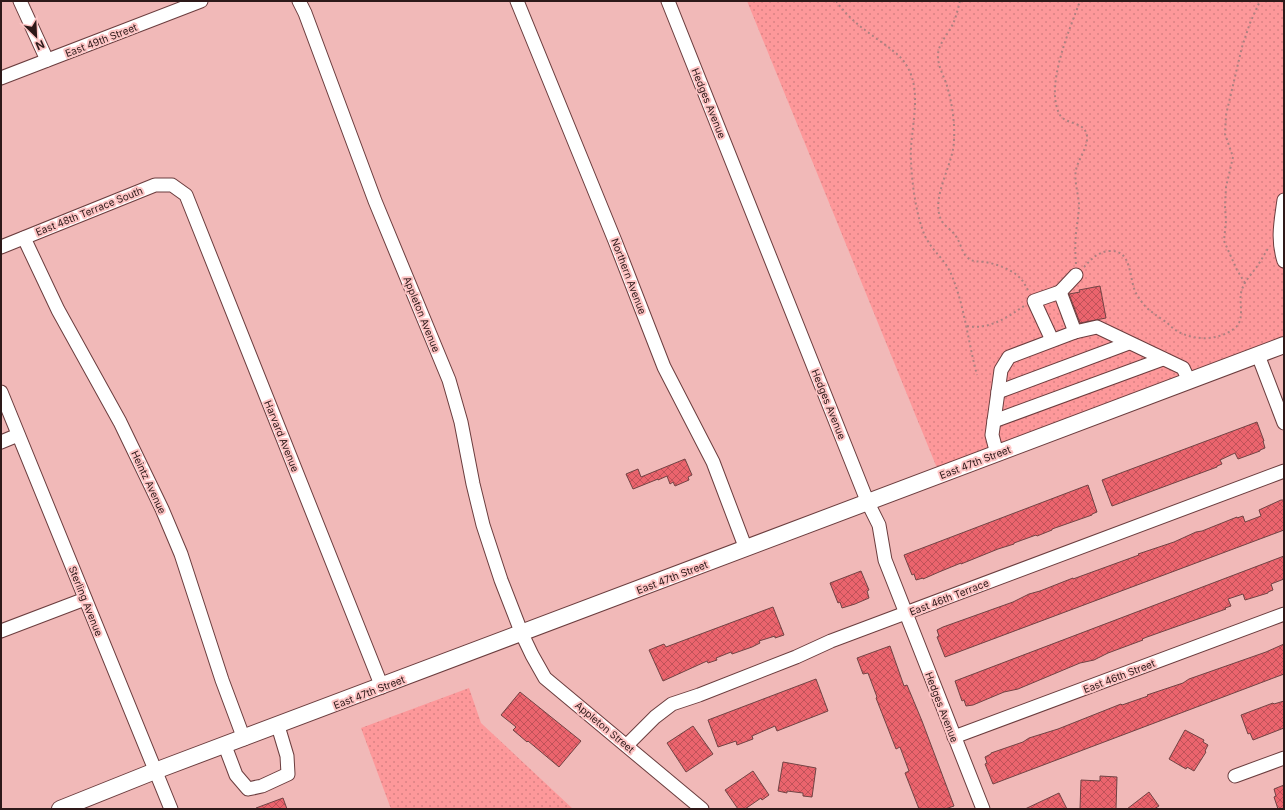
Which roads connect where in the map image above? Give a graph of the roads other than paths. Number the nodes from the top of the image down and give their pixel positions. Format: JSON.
{"nodes":[{"id":1,"x":20,"y":1,"type":"edge"},
{"id":2,"x":201,"y":1,"type":"edge"},
{"id":3,"x":299,"y":1,"type":"edge"},
{"id":4,"x":517,"y":1,"type":"edge"},
{"id":5,"x":668,"y":1,"type":"edge"},
{"id":6,"x":47,"y":60,"type":"junction"},
{"id":7,"x":1,"y":78,"type":"edge"},
{"id":8,"x":177,"y":188,"type":"joint"},
{"id":9,"x":1284,"y":200,"type":"edge"},
{"id":10,"x":1281,"y":234,"type":"edge"},
{"id":11,"x":24,"y":238,"type":"junction"},
{"id":12,"x":1,"y":247,"type":"edge"},
{"id":13,"x":1284,"y":261,"type":"edge"},
{"id":14,"x":1076,"y":275,"type":"road end"},
{"id":15,"x":1060,"y":292,"type":"junction"},
{"id":16,"x":1075,"y":332,"type":"junction"},
{"id":17,"x":1052,"y":340,"type":"junction"},
{"id":18,"x":1129,"y":342,"type":"junction"},
{"id":19,"x":1284,"y":345,"type":"edge"},
{"id":20,"x":1258,"y":355,"type":"junction"},
{"id":21,"x":1163,"y":359,"type":"junction"},
{"id":22,"x":1189,"y":381,"type":"junction"},
{"id":23,"x":1,"y":392,"type":"edge"},
{"id":24,"x":998,"y":392,"type":"junction"},
{"id":25,"x":994,"y":421,"type":"junction"},
{"id":26,"x":1284,"y":423,"type":"edge"},
{"id":27,"x":18,"y":435,"type":"junction"},
{"id":28,"x":1,"y":442,"type":"edge"},
{"id":29,"x":997,"y":454,"type":"junction"},
{"id":30,"x":1284,"y":471,"type":"edge"},
{"id":31,"x":868,"y":503,"type":"junction"},
{"id":32,"x":746,"y":549,"type":"junction"},
{"id":33,"x":85,"y":599,"type":"junction"},
{"id":34,"x":906,"y":613,"type":"junction"},
{"id":35,"x":1284,"y":614,"type":"edge"},
{"id":36,"x":1,"y":631,"type":"edge"},
{"id":37,"x":522,"y":634,"type":"junction"},
{"id":38,"x":382,"y":687,"type":"junction"},
{"id":39,"x":278,"y":726,"type":"junction"},
{"id":40,"x":954,"y":737,"type":"junction"},
{"id":41,"x":244,"y":739,"type":"junction"},
{"id":42,"x":627,"y":745,"type":"junction"},
{"id":43,"x":224,"y":746,"type":"junction"},
{"id":44,"x":1284,"y":758,"type":"edge"},
{"id":45,"x":155,"y":771,"type":"junction"},
{"id":46,"x":1235,"y":776,"type":"dead end"},
{"id":47,"x":60,"y":809,"type":"edge"},
{"id":48,"x":171,"y":809,"type":"edge"},
{"id":49,"x":702,"y":809,"type":"edge"},
{"id":50,"x":983,"y":809,"type":"edge"}],
"edges":[{"from":1,"to":6,"type":"street"},
{"from":2,"to":6,"type":"street","name":"East 49th Street"},
{"from":3,"to":37,"type":"street","name":"Appleton Avenue"},
{"from":4,"to":32,"type":"street","name":"Northern Avenue"},
{"from":5,"to":31,"type":"street","name":"Hedges Avenue"},
{"from":6,"to":7,"type":"street","name":"East 49th Street"},
{"from":8,"to":11,"type":"street","name":"East 48th Terrace South"},
{"from":8,"to":38,"type":"street","name":"Harvard Avenue"},
{"from":9,"to":10,"type":"street"},
{"from":10,"to":13,"type":"street"},
{"from":11,"to":12,"type":"street","name":"East 48th Terrace South"},
{"from":11,"to":41,"type":"street","name":"Heintz Avenue"},
{"from":14,"to":15,"type":"street"},
{"from":15,"to":16,"type":"street"},
{"from":15,"to":17,"type":"street"},
{"from":16,"to":17,"type":"street"},
{"from":16,"to":18,"type":"street"},
{"from":17,"to":24,"type":"street"},
{"from":18,"to":21,"type":"street"},
{"from":18,"to":24,"type":"street"},
{"from":19,"to":20,"type":"main road","name":"East 47th Street"},
{"from":20,"to":22,"type":"main road","name":"East 47th Street"},
{"from":20,"to":26,"type":"street"},
{"from":21,"to":22,"type":"street"},
{"from":21,"to":25,"type":"street"},
{"from":22,"to":29,"type":"main road","name":"East 47th Street"},
{"from":23,"to":27,"type":"street","name":"Sterling Avenue"},
{"from":24,"to":25,"type":"street"},
{"from":25,"to":29,"type":"street"},
{"from":27,"to":28,"type":"street"},
{"from":27,"to":33,"type":"street","name":"Sterling Avenue"},
{"from":29,"to":31,"type":"main road","name":"East 47th Street"},
{"from":30,"to":34,"type":"street","name":"East 46th Terrace"},
{"from":31,"to":32,"type":"main road","name":"East 47th Street"},
{"from":31,"to":34,"type":"street","name":"Hedges Avenue"},
{"from":32,"to":37,"type":"main road","name":"East 47th Street"},
{"from":33,"to":36,"type":"street"},
{"from":33,"to":45,"type":"street","name":"Sterling Avenue"},
{"from":34,"to":40,"type":"street","name":"Hedges Avenue"},
{"from":34,"to":42,"type":"street","name":"East 46th Terrace"},
{"from":35,"to":40,"type":"street","name":"East 46th Street"},
{"from":37,"to":38,"type":"main road","name":"East 47th Street"},
{"from":37,"to":42,"type":"street","name":"Appleton Street"},
{"from":38,"to":39,"type":"main road","name":"East 47th Street"},
{"from":39,"to":41,"type":"main road","name":"East 47th Street"},
{"from":39,"to":43,"type":"street"},
{"from":40,"to":50,"type":"street","name":"Hedges Avenue"},
{"from":41,"to":43,"type":"main road","name":"East 47th Street"},
{"from":42,"to":49,"type":"street","name":"Appleton Street"},
{"from":43,"to":45,"type":"main road","name":"East 47th Street"},
{"from":44,"to":46,"type":"street"},
{"from":45,"to":47,"type":"main road","name":"East 47th Street"},
{"from":45,"to":48,"type":"street","name":"Sterling Avenue"}]}
